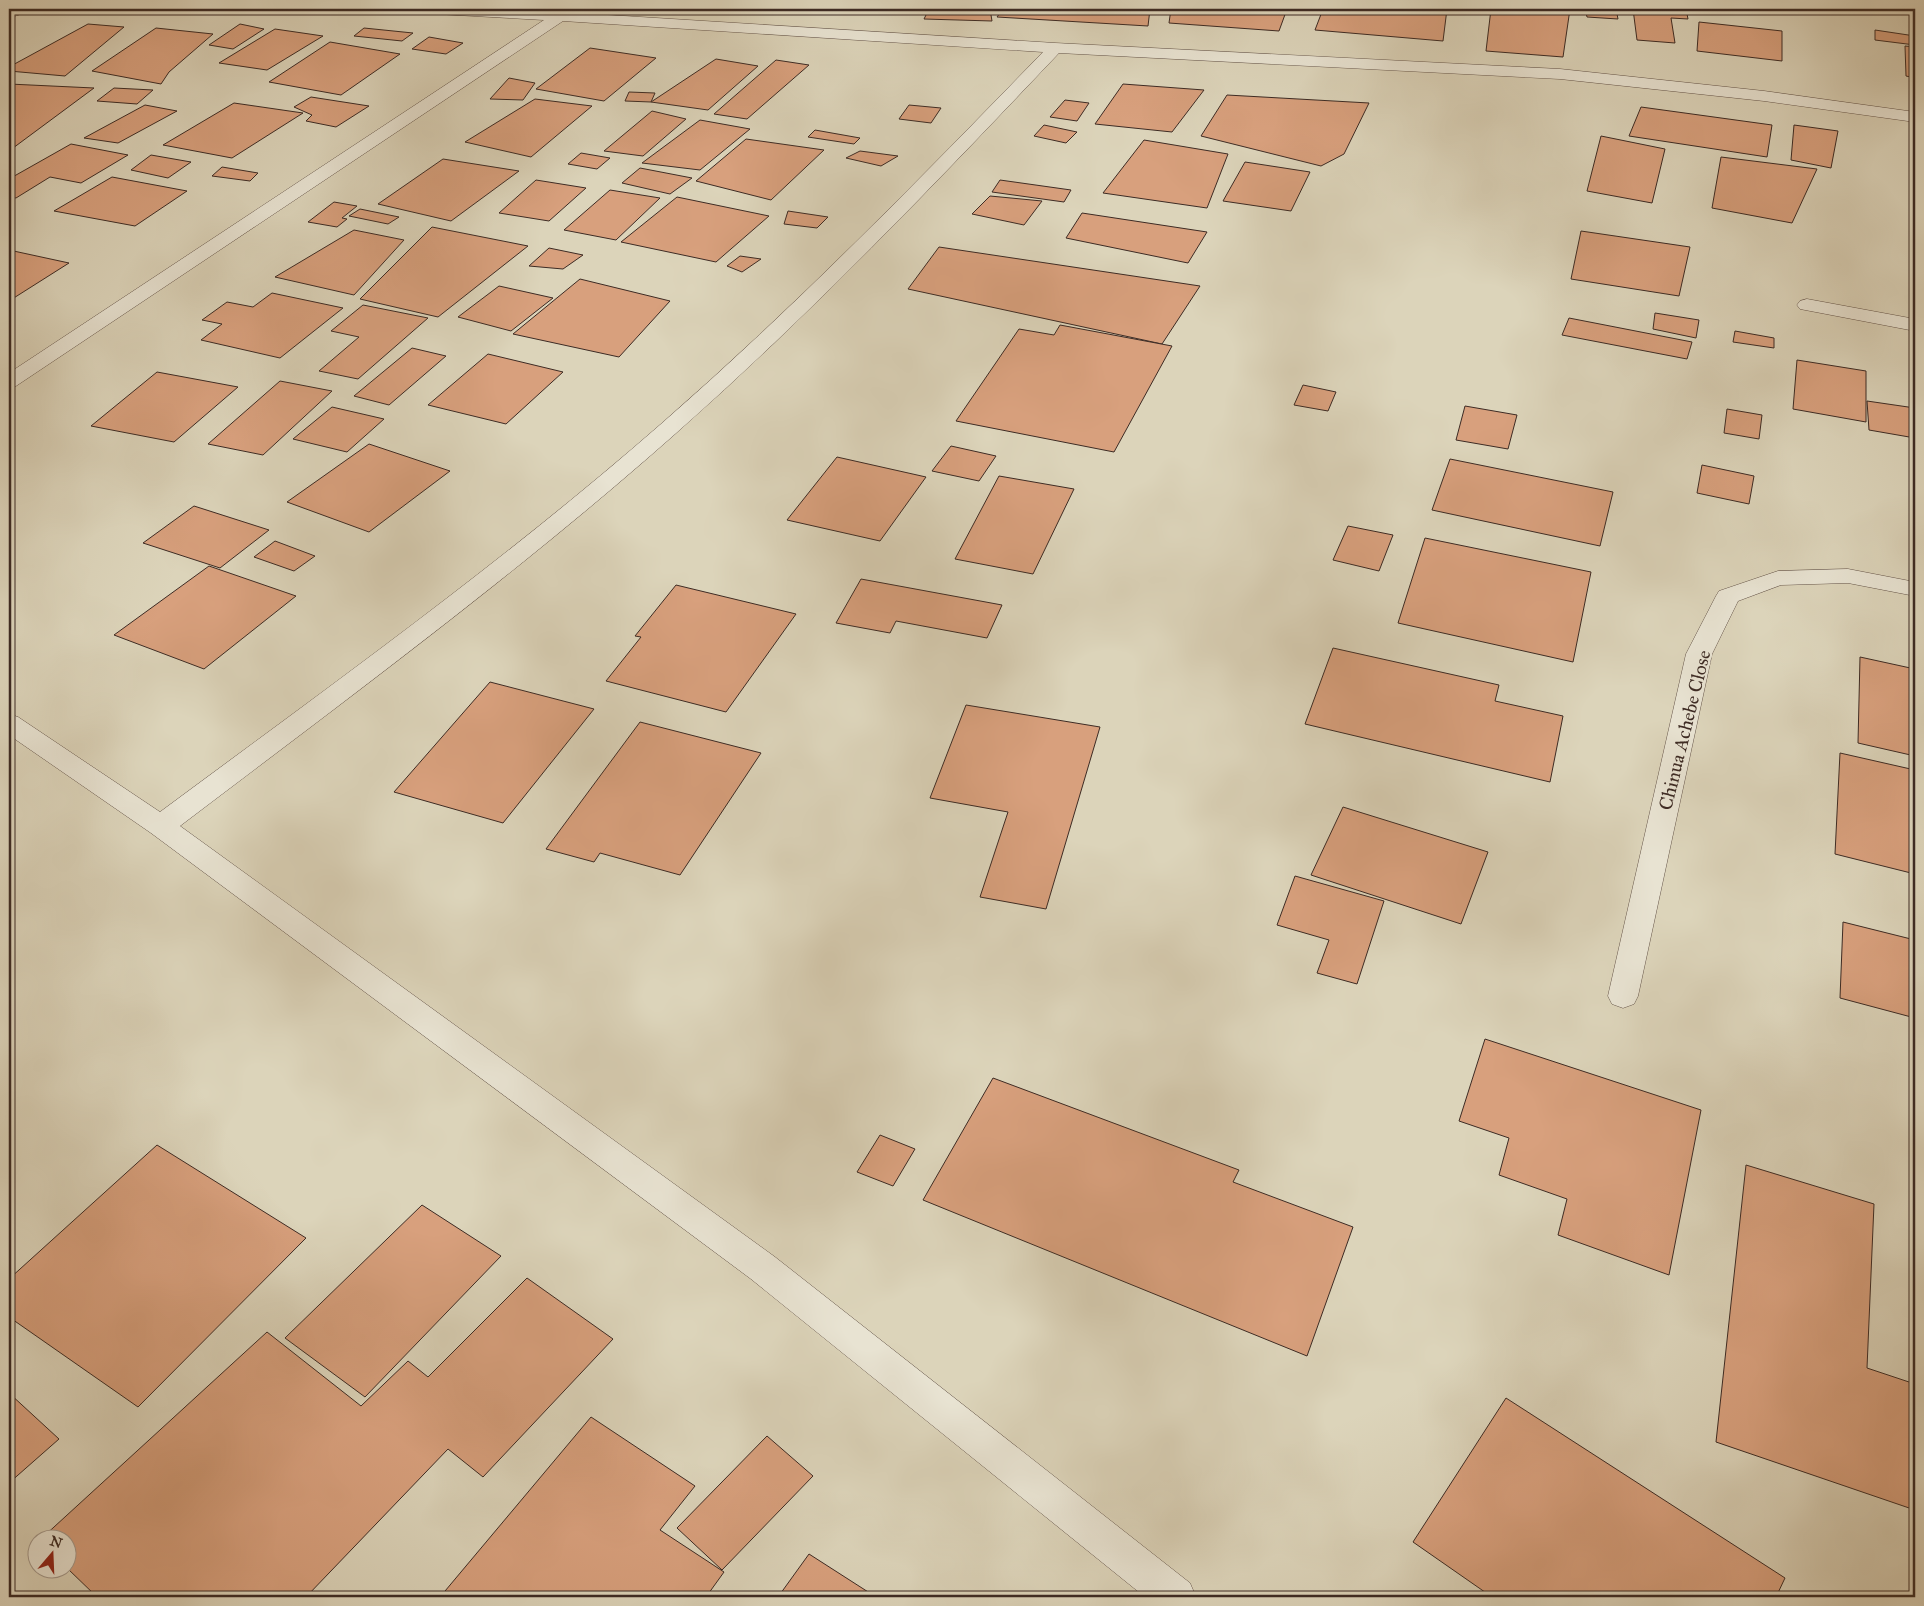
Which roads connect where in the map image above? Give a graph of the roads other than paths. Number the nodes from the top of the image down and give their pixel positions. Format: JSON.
{"nodes":[{"id":1,"x":22,"y":9,"type":"edge"},
{"id":2,"x":420,"y":9,"type":"edge"},
{"id":3,"x":9,"y":14,"type":"edge"},
{"id":4,"x":560,"y":16,"type":"junction"},
{"id":5,"x":1055,"y":48,"type":"junction"},
{"id":6,"x":1915,"y":116,"type":"edge"},
{"id":7,"x":1807,"y":305,"type":"dead end"},
{"id":8,"x":1915,"y":325,"type":"edge"},
{"id":9,"x":9,"y":382,"type":"edge"},
{"id":10,"x":1915,"y":589,"type":"edge"},
{"id":11,"x":9,"y":723,"type":"edge"},
{"id":12,"x":161,"y":826,"type":"junction"},
{"id":13,"x":1623,"y":996,"type":"dead end"},
{"id":14,"x":1176,"y":1597,"type":"edge"}],
"edges":[{"from":1,"to":3,"type":"street"},
{"from":2,"to":4,"type":"street"},
{"from":4,"to":5,"type":"street"},
{"from":4,"to":9,"type":"street"},
{"from":5,"to":6,"type":"street"},
{"from":5,"to":12,"type":"street"},
{"from":7,"to":8,"type":"street"},
{"from":10,"to":13,"type":"street","name":"Chinua Achebe Close"},
{"from":11,"to":12,"type":"street"},
{"from":12,"to":14,"type":"street"}]}
